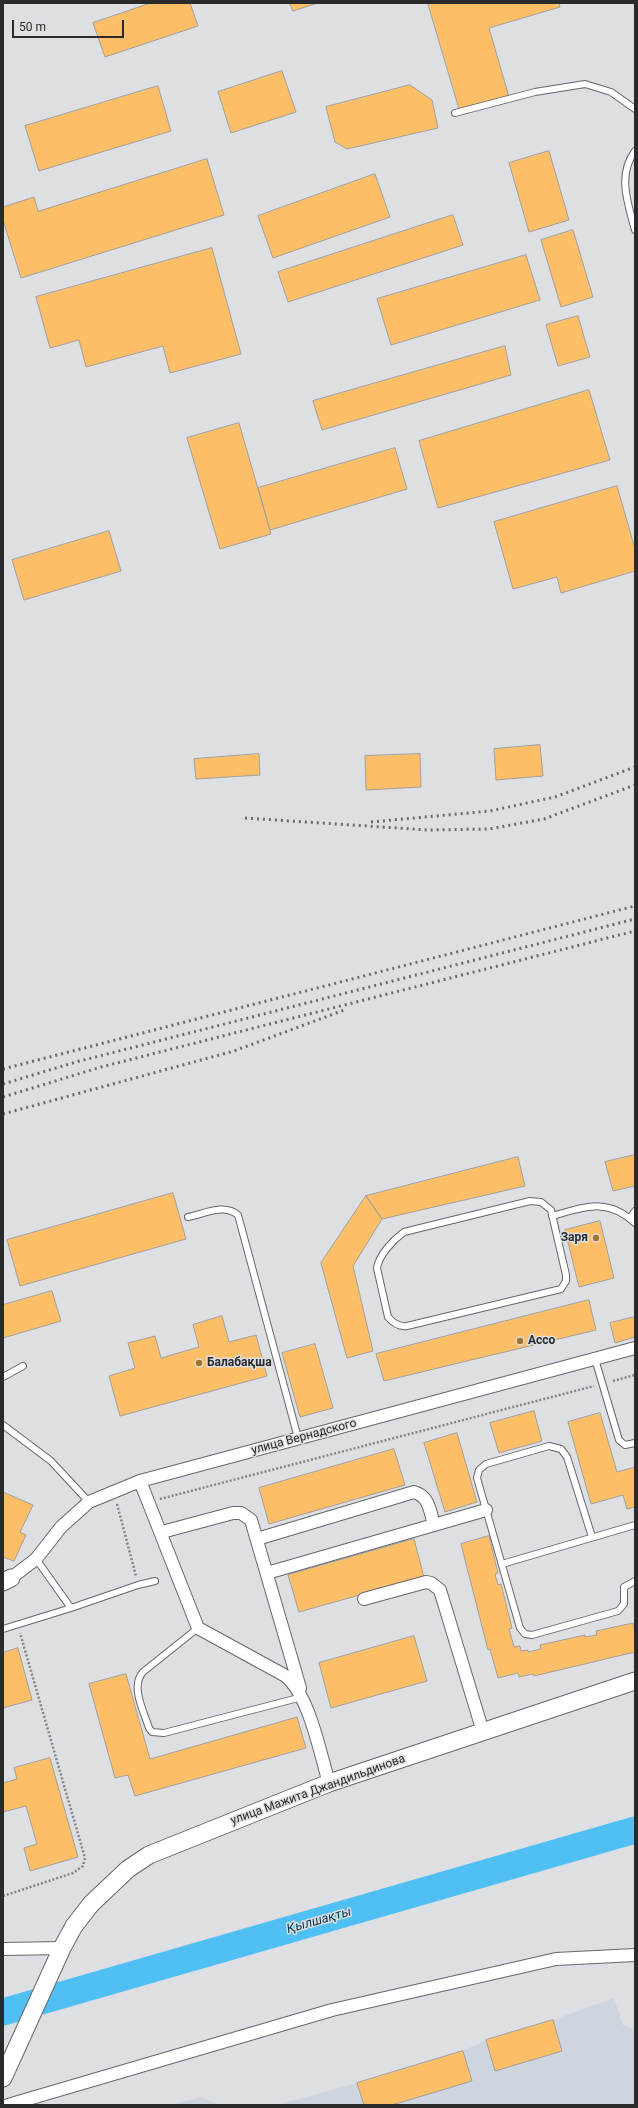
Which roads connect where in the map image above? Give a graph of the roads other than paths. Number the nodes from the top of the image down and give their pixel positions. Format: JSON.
{"nodes":[{"id":1,"x":635,"y":109,"type":"edge"},
{"id":2,"x":455,"y":113,"type":"dead end"},
{"id":3,"x":635,"y":151,"type":"edge"},
{"id":4,"x":635,"y":230,"type":"edge"},
{"id":5,"x":635,"y":1212,"type":"edge"},
{"id":6,"x":552,"y":1216,"type":"junction"},
{"id":7,"x":188,"y":1217,"type":"dead end"},
{"id":8,"x":630,"y":1218,"type":"junction"},
{"id":9,"x":635,"y":1223,"type":"edge"},
{"id":10,"x":635,"y":1348,"type":"edge"},
{"id":11,"x":595,"y":1359,"type":"junction"},
{"id":12,"x":23,"y":1366,"type":"dead end"},
{"id":13,"x":3,"y":1377,"type":"edge"},
{"id":14,"x":3,"y":1425,"type":"edge"},
{"id":15,"x":298,"y":1438,"type":"junction"},
{"id":16,"x":635,"y":1443,"type":"edge"},
{"id":17,"x":140,"y":1481,"type":"junction"},
{"id":18,"x":89,"y":1502,"type":"junction"},
{"id":19,"x":486,"y":1510,"type":"junction"},
{"id":20,"x":434,"y":1525,"type":"junction"},
{"id":21,"x":635,"y":1525,"type":"edge"},
{"id":22,"x":162,"y":1532,"type":"junction"},
{"id":23,"x":592,"y":1537,"type":"junction"},
{"id":24,"x":257,"y":1540,"type":"junction"},
{"id":25,"x":36,"y":1558,"type":"junction"},
{"id":26,"x":502,"y":1564,"type":"junction"},
{"id":27,"x":267,"y":1573,"type":"junction"},
{"id":28,"x":7,"y":1580,"type":"edge"},
{"id":29,"x":635,"y":1581,"type":"edge"},
{"id":30,"x":155,"y":1582,"type":"dead end"},
{"id":31,"x":364,"y":1599,"type":"dead end"},
{"id":32,"x":71,"y":1608,"type":"junction"},
{"id":33,"x":198,"y":1628,"type":"junction"},
{"id":34,"x":3,"y":1629,"type":"edge"},
{"id":35,"x":635,"y":1681,"type":"edge"},
{"id":36,"x":302,"y":1697,"type":"junction"},
{"id":37,"x":483,"y":1732,"type":"junction"},
{"id":38,"x":329,"y":1784,"type":"junction"},
{"id":39,"x":62,"y":1948,"type":"junction"},
{"id":40,"x":3,"y":1949,"type":"edge"},
{"id":41,"x":635,"y":1954,"type":"edge"},
{"id":42,"x":3,"y":2078,"type":"edge"},
{"id":43,"x":8,"y":2105,"type":"edge"}],
"edges":[{"from":1,"to":2,"type":"lane"},
{"from":3,"to":4,"type":"lane"},
{"from":5,"to":8,"type":"lane"},
{"from":6,"to":6,"type":"lane"},
{"from":6,"to":8,"type":"lane"},
{"from":7,"to":15,"type":"lane"},
{"from":8,"to":9,"type":"lane"},
{"from":10,"to":11,"type":"street","name":"улица Вернадского"},
{"from":11,"to":15,"type":"street","name":"улица Вернадского"},
{"from":11,"to":16,"type":"lane"},
{"from":12,"to":13,"type":"lane"},
{"from":14,"to":18,"type":"lane"},
{"from":15,"to":17,"type":"street","name":"улица Вернадского"},
{"from":17,"to":18,"type":"street","name":"улица Вернадского"},
{"from":17,"to":22,"type":"street"},
{"from":18,"to":25,"type":"street","name":"улица Вернадского"},
{"from":19,"to":20,"type":"street"},
{"from":19,"to":23,"type":"lane"},
{"from":19,"to":26,"type":"lane"},
{"from":20,"to":24,"type":"street"},
{"from":20,"to":27,"type":"street"},
{"from":21,"to":23,"type":"lane"},
{"from":22,"to":24,"type":"street"},
{"from":22,"to":33,"type":"street"},
{"from":23,"to":26,"type":"lane"},
{"from":24,"to":27,"type":"street"},
{"from":25,"to":28,"type":"street","name":"улица Вернадского"},
{"from":25,"to":32,"type":"lane"},
{"from":26,"to":29,"type":"lane"},
{"from":27,"to":36,"type":"street"},
{"from":30,"to":32,"type":"lane"},
{"from":31,"to":37,"type":"street"},
{"from":32,"to":34,"type":"lane"},
{"from":33,"to":36,"type":"street"},
{"from":33,"to":36,"type":"lane"},
{"from":35,"to":37,"type":"street","name":"улица Мажита Джандильдинова"},
{"from":36,"to":38,"type":"street"},
{"from":37,"to":38,"type":"street","name":"улица Мажита Джандильдинова"},
{"from":38,"to":39,"type":"street","name":"улица Мажита Джандильдинова"},
{"from":39,"to":40,"type":"street"},
{"from":39,"to":42,"type":"street","name":"улица Мажита Джандильдинова"},
{"from":41,"to":43,"type":"street"}]}
